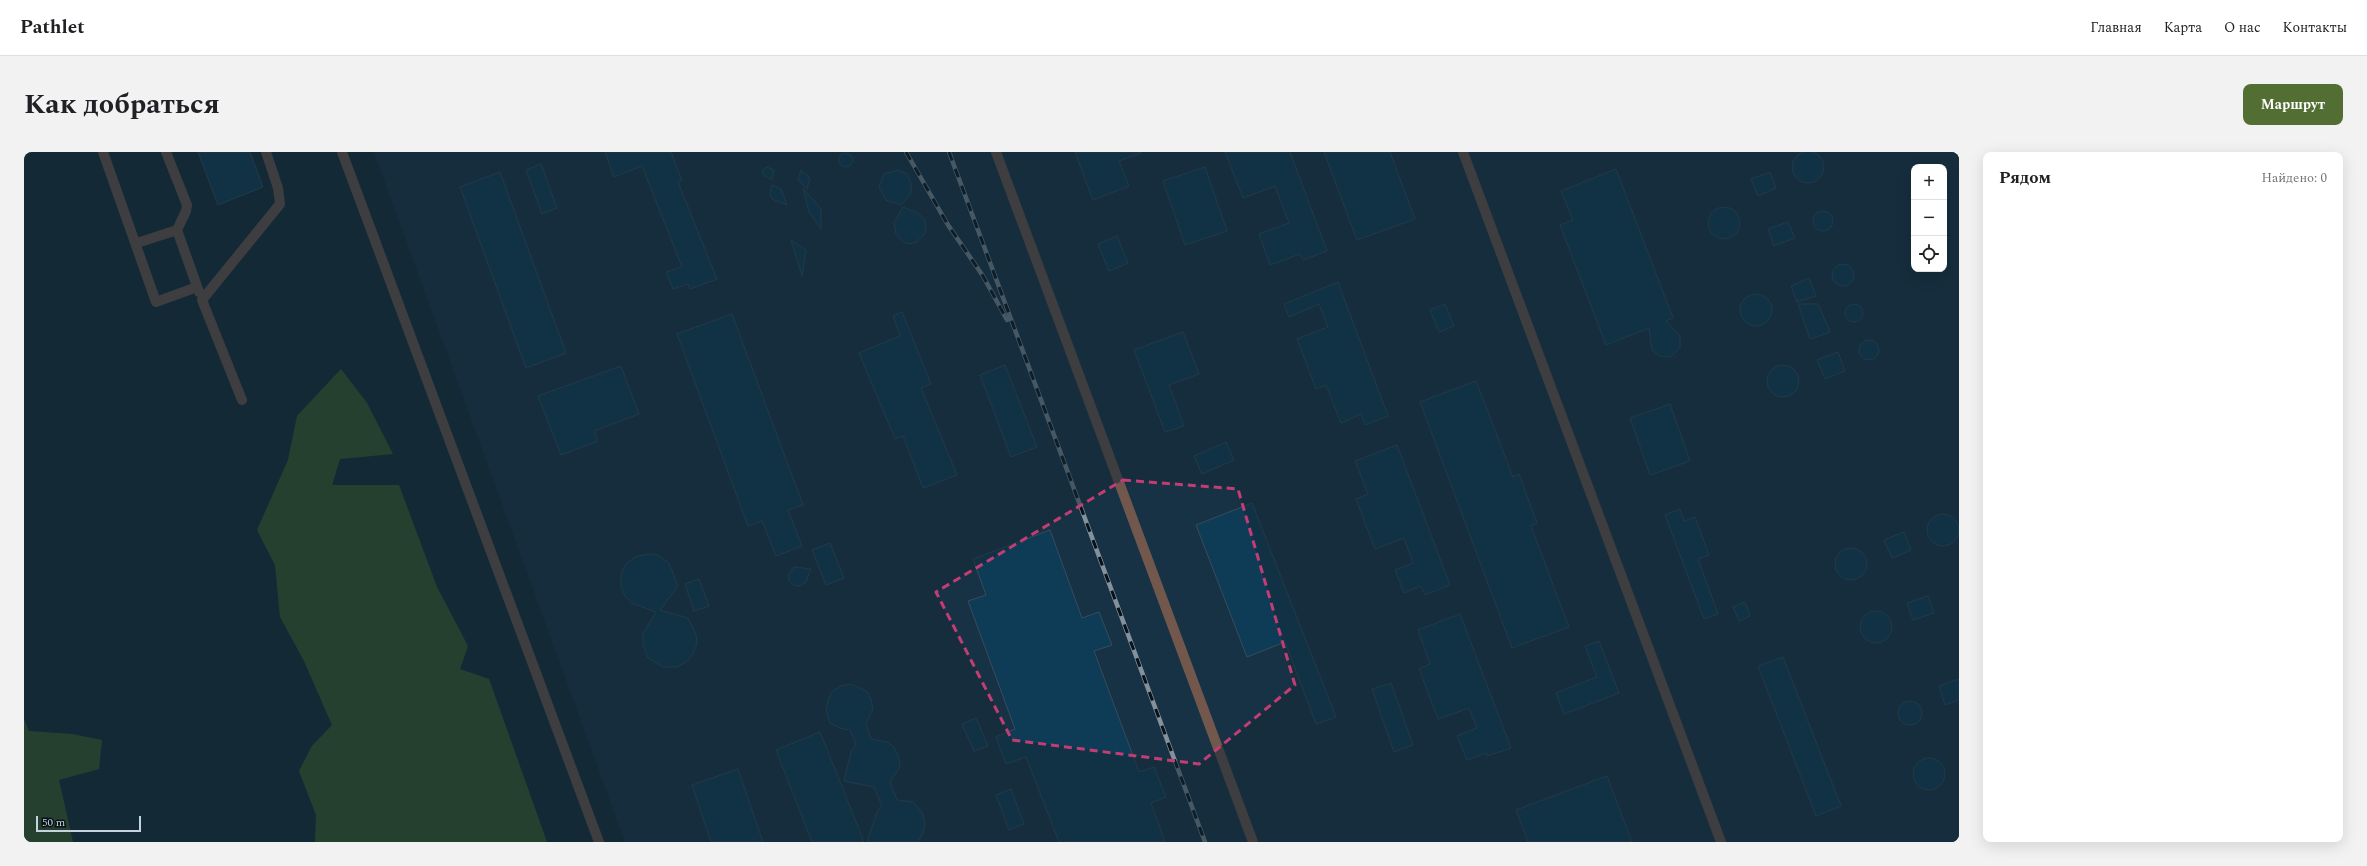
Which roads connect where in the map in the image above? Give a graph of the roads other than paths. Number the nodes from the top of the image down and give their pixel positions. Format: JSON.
{"nodes":[{"id":1,"x":103,"y":152,"type":"edge"},
{"id":2,"x":166,"y":152,"type":"edge"},
{"id":3,"x":266,"y":152,"type":"edge"},
{"id":4,"x":342,"y":152,"type":"edge"},
{"id":5,"x":996,"y":152,"type":"edge"},
{"id":6,"x":1463,"y":152,"type":"edge"},
{"id":7,"x":177,"y":230,"type":"junction"},
{"id":8,"x":136,"y":243,"type":"junction"},
{"id":9,"x":197,"y":287,"type":"junction"},
{"id":10,"x":202,"y":300,"type":"junction"},
{"id":11,"x":242,"y":400,"type":"dead end"},
{"id":12,"x":599,"y":842,"type":"edge"},
{"id":13,"x":1253,"y":842,"type":"edge"},
{"id":14,"x":1721,"y":842,"type":"edge"}],
"edges":[{"from":1,"to":8,"type":"street"},
{"from":2,"to":7,"type":"street"},
{"from":3,"to":10,"type":"street"},
{"from":4,"to":12,"type":"street"},
{"from":5,"to":13,"type":"street"},
{"from":6,"to":14,"type":"street"},
{"from":7,"to":8,"type":"street"},
{"from":7,"to":9,"type":"street"},
{"from":8,"to":9,"type":"street"},
{"from":9,"to":10,"type":"street"},
{"from":10,"to":11,"type":"street"}]}
